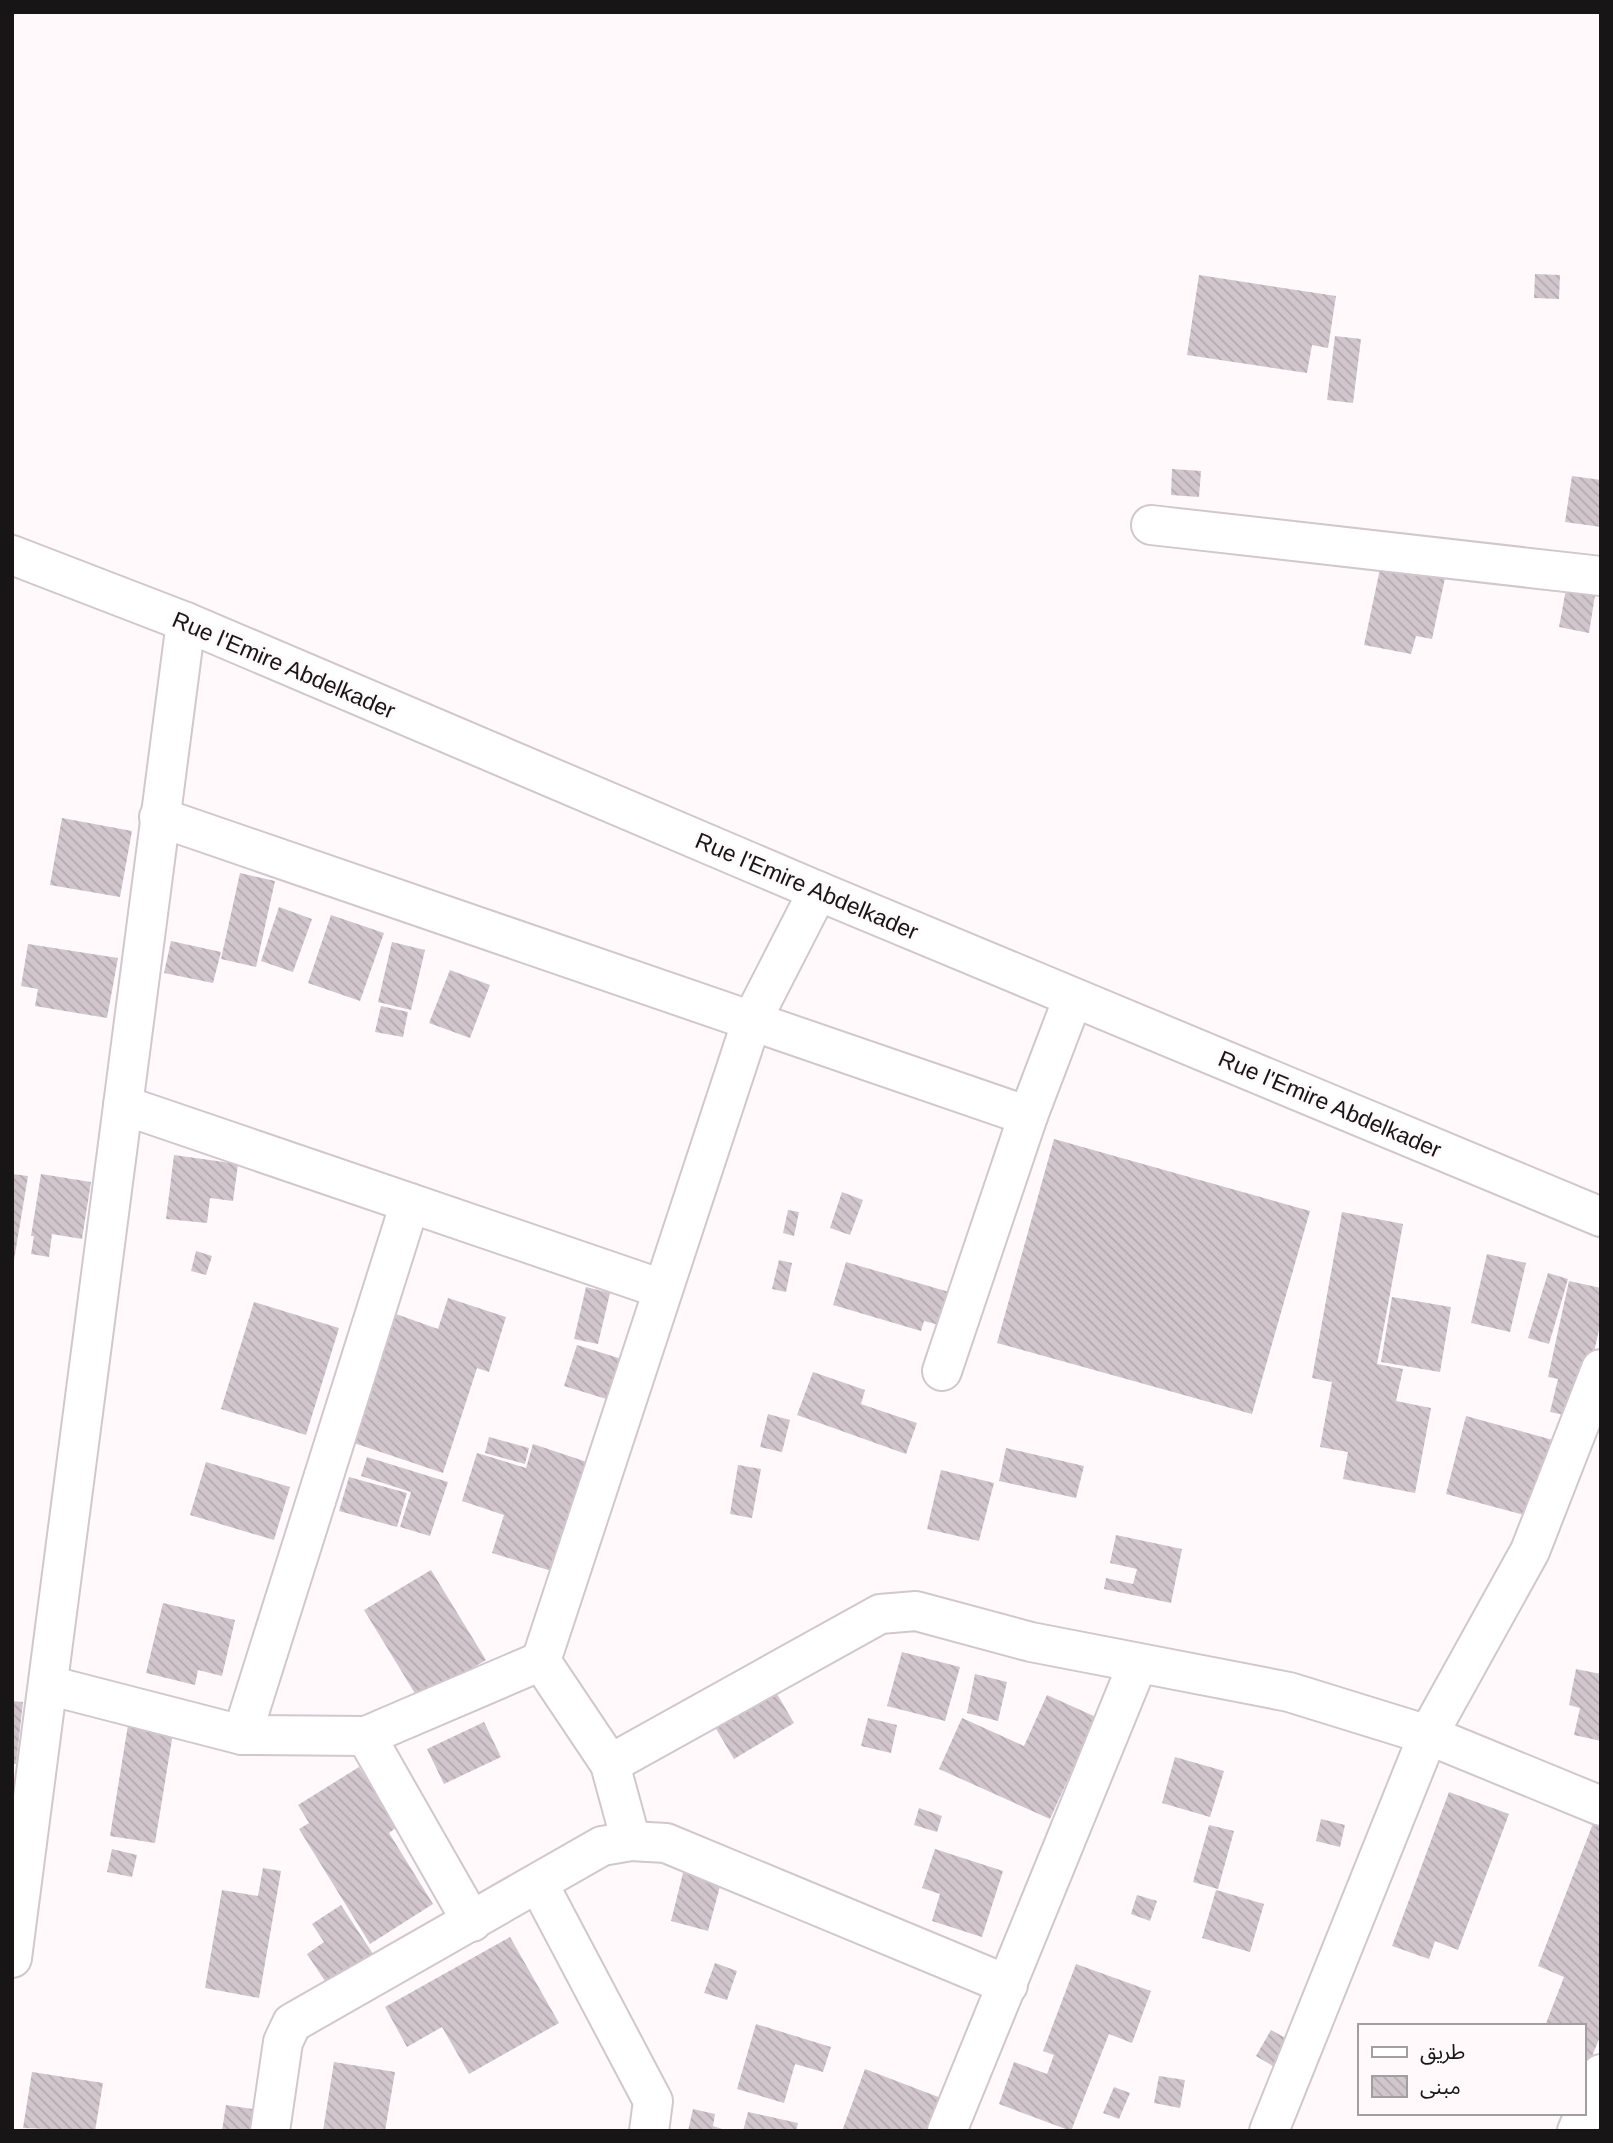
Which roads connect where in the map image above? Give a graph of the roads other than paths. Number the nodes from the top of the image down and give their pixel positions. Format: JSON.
{"nodes":[{"id":1,"x":1150,"y":525,"type":"dead end"},
{"id":2,"x":12,"y":555,"type":"edge"},
{"id":3,"x":1601,"y":576,"type":"edge"},
{"id":4,"x":186,"y":622,"type":"junction"},
{"id":5,"x":159,"y":817,"type":"junction"},
{"id":6,"x":818,"y":891,"type":"junction"},
{"id":7,"x":1073,"y":998,"type":"junction"},
{"id":8,"x":752,"y":1020,"type":"junction"},
{"id":9,"x":123,"y":1105,"type":"junction"},
{"id":10,"x":1028,"y":1116,"type":"junction"},
{"id":11,"x":410,"y":1203,"type":"junction"},
{"id":12,"x":1601,"y":1217,"type":"edge"},
{"id":13,"x":662,"y":1289,"type":"junction"},
{"id":14,"x":1601,"y":1368,"type":"edge"},
{"id":15,"x":942,"y":1371,"type":"dead end"},
{"id":16,"x":541,"y":1661,"type":"junction"},
{"id":17,"x":1138,"y":1663,"type":"junction"},
{"id":18,"x":48,"y":1685,"type":"junction"},
{"id":19,"x":242,"y":1735,"type":"junction"},
{"id":20,"x":1428,"y":1735,"type":"junction"},
{"id":21,"x":366,"y":1736,"type":"junction"},
{"id":22,"x":610,"y":1764,"type":"junction"},
{"id":23,"x":1601,"y":1806,"type":"edge"},
{"id":24,"x":631,"y":1841,"type":"junction"},
{"id":25,"x":538,"y":1883,"type":"junction"},
{"id":26,"x":472,"y":1922,"type":"junction"},
{"id":27,"x":12,"y":1958,"type":"edge"},
{"id":28,"x":1008,"y":1985,"type":"junction"},
{"id":29,"x":1601,"y":2074,"type":"edge"},
{"id":30,"x":1585,"y":2112,"type":"edge"},
{"id":31,"x":270,"y":2131,"type":"edge"},
{"id":32,"x":649,"y":2131,"type":"edge"},
{"id":33,"x":947,"y":2131,"type":"edge"},
{"id":34,"x":1269,"y":2131,"type":"edge"}],
"edges":[{"from":1,"to":3,"type":"street"},
{"from":2,"to":4,"type":"street","name":"Rue l'Emire Abdelkader"},
{"from":4,"to":5,"type":"street"},
{"from":4,"to":6,"type":"street","name":"Rue l'Emire Abdelkader"},
{"from":5,"to":8,"type":"street"},
{"from":5,"to":9,"type":"street"},
{"from":6,"to":7,"type":"street","name":"Rue l'Emire Abdelkader"},
{"from":6,"to":8,"type":"street"},
{"from":7,"to":10,"type":"street"},
{"from":7,"to":12,"type":"street","name":"Rue l'Emire Abdelkader"},
{"from":8,"to":10,"type":"street"},
{"from":8,"to":13,"type":"street"},
{"from":9,"to":11,"type":"street"},
{"from":9,"to":18,"type":"street"},
{"from":10,"to":15,"type":"street"},
{"from":11,"to":13,"type":"street"},
{"from":11,"to":19,"type":"street"},
{"from":13,"to":16,"type":"street"},
{"from":14,"to":20,"type":"street"},
{"from":16,"to":21,"type":"street"},
{"from":16,"to":22,"type":"street"},
{"from":17,"to":20,"type":"street"},
{"from":17,"to":22,"type":"street"},
{"from":17,"to":28,"type":"street"},
{"from":18,"to":19,"type":"street"},
{"from":18,"to":27,"type":"street"},
{"from":19,"to":21,"type":"street"},
{"from":20,"to":23,"type":"street"},
{"from":20,"to":34,"type":"street"},
{"from":21,"to":26,"type":"street"},
{"from":22,"to":24,"type":"street"},
{"from":24,"to":25,"type":"street"},
{"from":24,"to":28,"type":"street"},
{"from":25,"to":26,"type":"street"},
{"from":25,"to":32,"type":"street"},
{"from":26,"to":31,"type":"street"},
{"from":28,"to":33,"type":"street"},
{"from":29,"to":30,"type":"street"}]}
